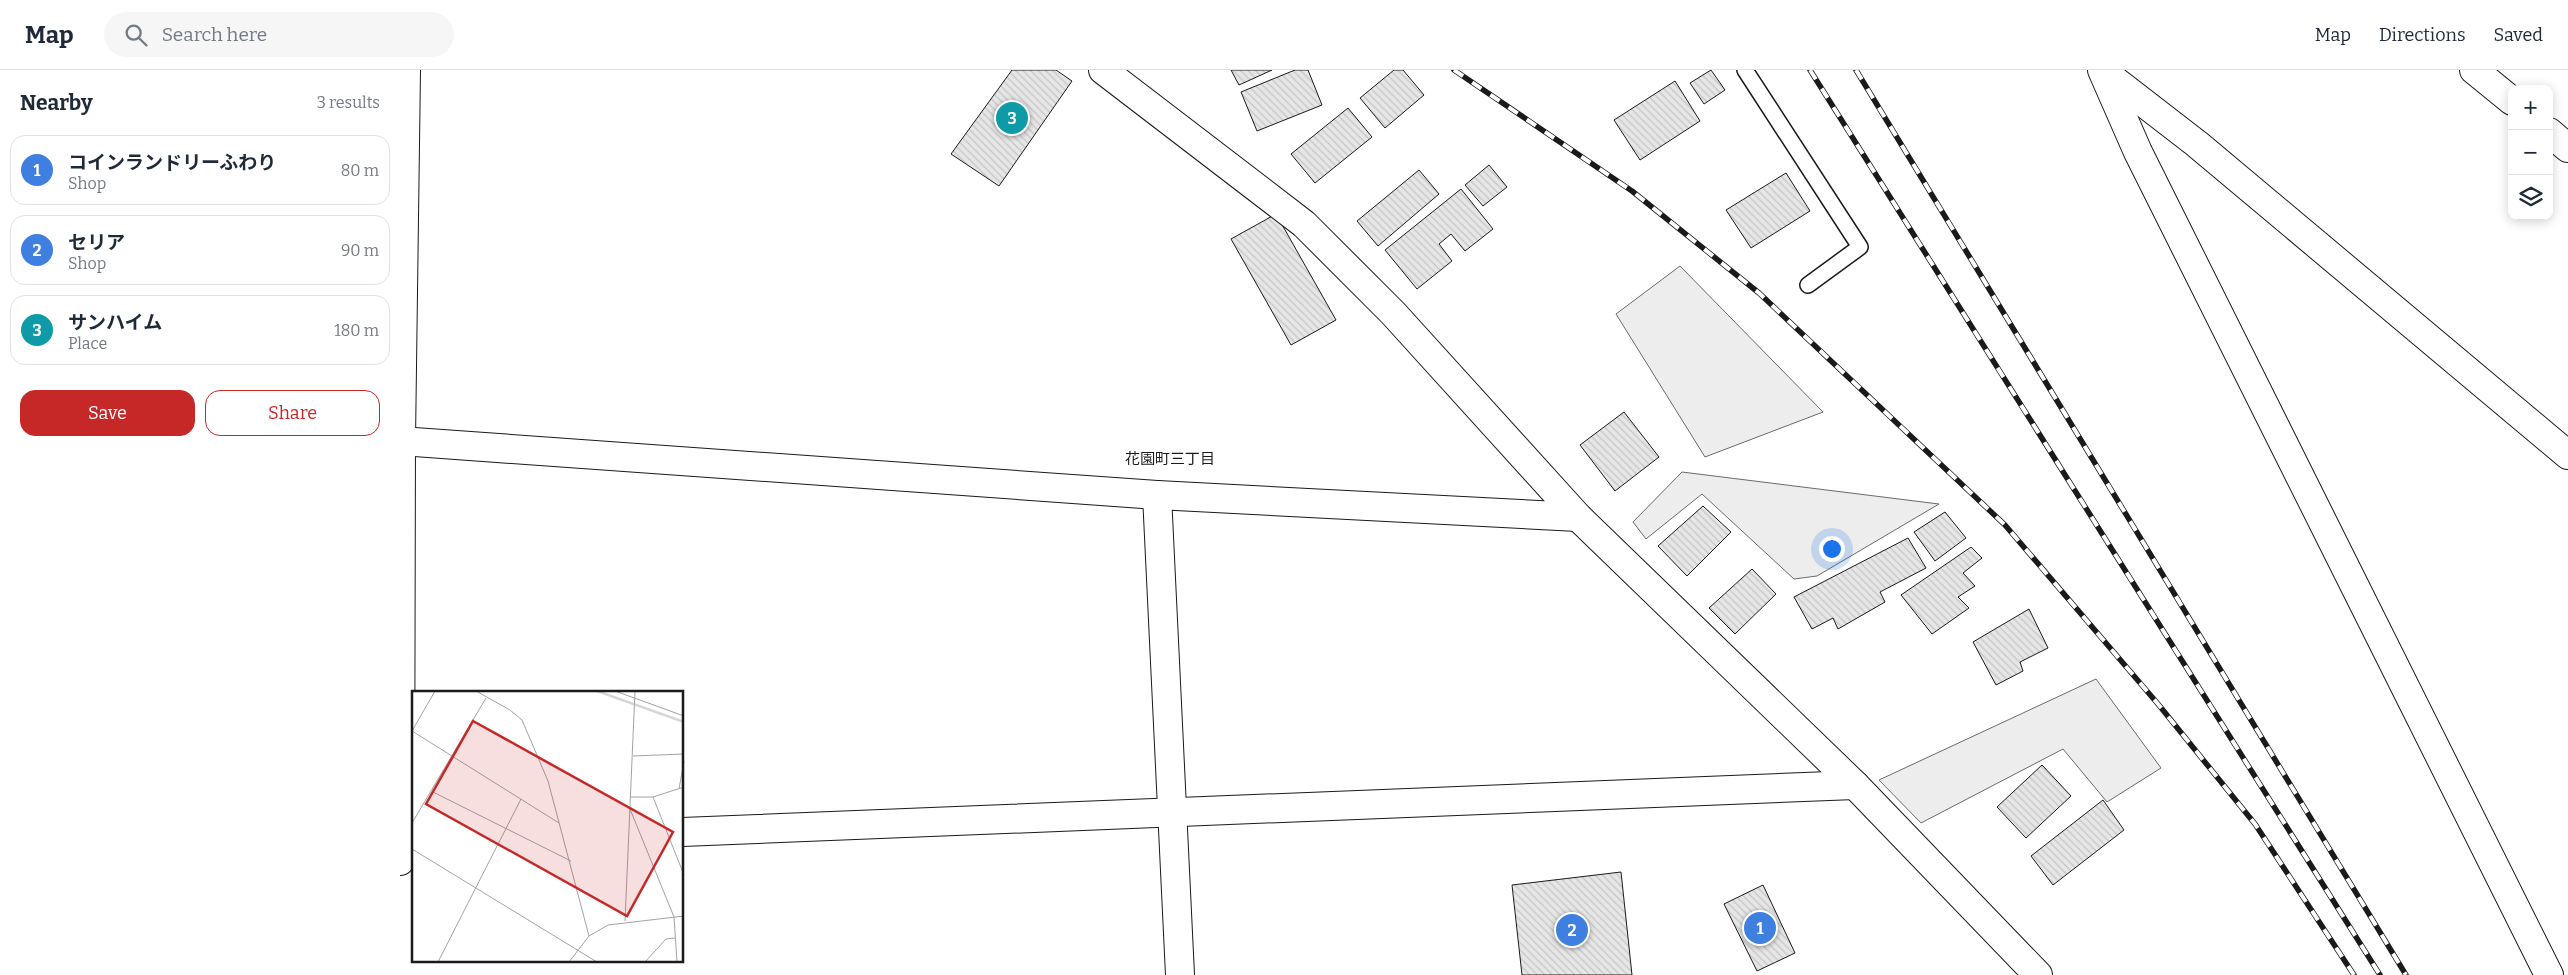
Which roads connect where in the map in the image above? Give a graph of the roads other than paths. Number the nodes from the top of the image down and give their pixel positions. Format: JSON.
{"nodes":[{"id":1,"x":406,"y":70,"type":"edge"},
{"id":2,"x":1103,"y":70,"type":"edge"},
{"id":3,"x":1745,"y":70,"type":"edge"},
{"id":4,"x":2474,"y":70,"type":"edge"},
{"id":5,"x":2103,"y":71,"type":"edge"},
{"id":6,"x":2508,"y":98,"type":"edge"},
{"id":7,"x":2553,"y":135,"type":"edge"},
{"id":8,"x":2568,"y":148,"type":"edge"},
{"id":9,"x":1808,"y":285,"type":"dead end"},
{"id":10,"x":400,"y":441,"type":"edge"},
{"id":11,"x":2568,"y":456,"type":"edge"},
{"id":12,"x":1157,"y":495,"type":"junction"},
{"id":13,"x":1578,"y":517,"type":"junction"},
{"id":14,"x":1855,"y":784,"type":"junction"},
{"id":15,"x":1171,"y":812,"type":"junction"},
{"id":16,"x":684,"y":832,"type":"edge"},
{"id":17,"x":405,"y":849,"type":"edge"},
{"id":18,"x":1180,"y":975,"type":"edge"},
{"id":19,"x":2038,"y":975,"type":"edge"},
{"id":20,"x":2549,"y":975,"type":"edge"}],
"edges":[{"from":1,"to":10,"type":"street"},
{"from":2,"to":13,"type":"street"},
{"from":3,"to":9,"type":"lane"},
{"from":4,"to":6,"type":"street"},
{"from":5,"to":11,"type":"street"},
{"from":5,"to":20,"type":"street"},
{"from":7,"to":8,"type":"street"},
{"from":10,"to":12,"type":"street"},
{"from":10,"to":17,"type":"street"},
{"from":12,"to":13,"type":"street"},
{"from":12,"to":15,"type":"street"},
{"from":13,"to":14,"type":"street"},
{"from":14,"to":15,"type":"street"},
{"from":14,"to":19,"type":"street"},
{"from":15,"to":16,"type":"street"},
{"from":15,"to":18,"type":"street"}]}
